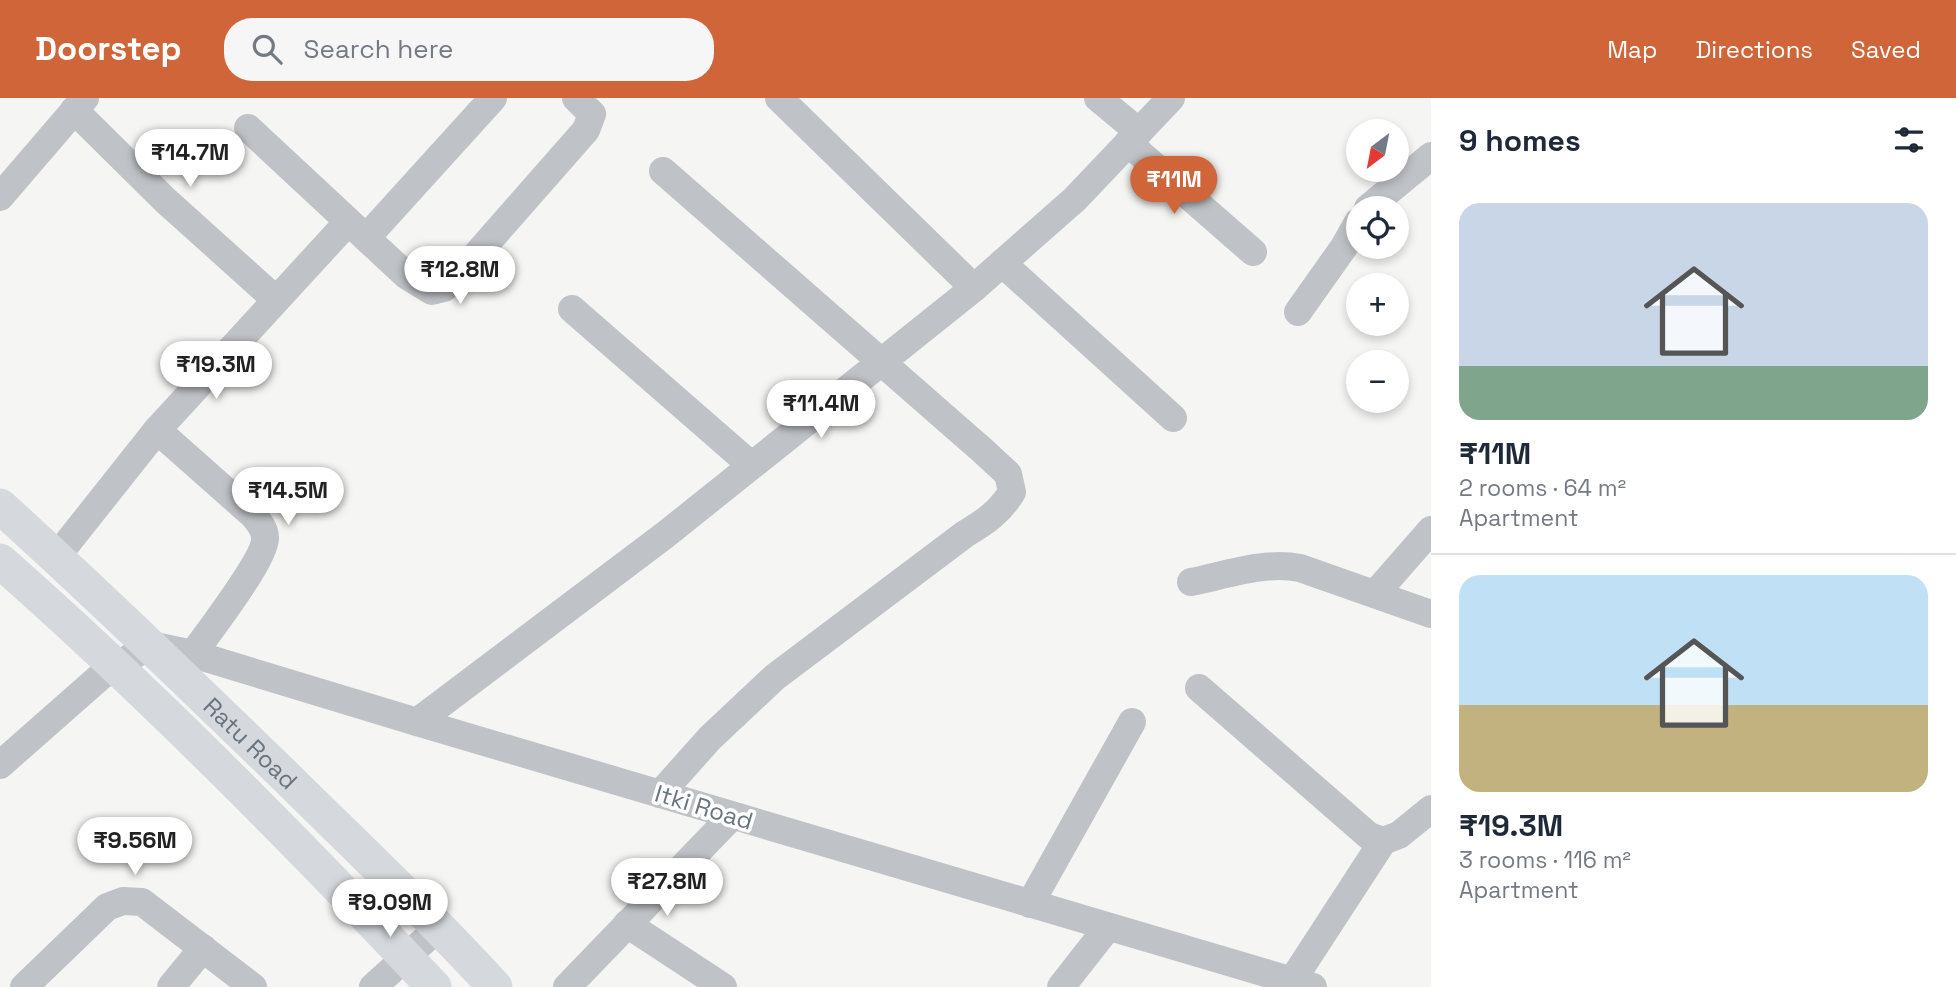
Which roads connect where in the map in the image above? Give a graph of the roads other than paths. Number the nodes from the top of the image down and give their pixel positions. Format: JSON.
{"nodes":[{"id":1,"x":493,"y":98,"type":"edge"},
{"id":2,"x":576,"y":98,"type":"edge"},
{"id":3,"x":779,"y":98,"type":"edge"},
{"id":4,"x":1098,"y":98,"type":"edge"},
{"id":5,"x":1171,"y":98,"type":"edge"},
{"id":6,"x":80,"y":104,"type":"edge"},
{"id":7,"x":248,"y":128,"type":"dead end"},
{"id":8,"x":1133,"y":138,"type":"junction"},
{"id":9,"x":1431,"y":156,"type":"edge"},
{"id":10,"x":663,"y":171,"type":"dead end"},
{"id":11,"x":1383,"y":196,"type":"edge"},
{"id":12,"x":0,"y":197,"type":"edge"},
{"id":13,"x":357,"y":230,"type":"junction"},
{"id":14,"x":1346,"y":243,"type":"edge"},
{"id":15,"x":1253,"y":252,"type":"dead end"},
{"id":16,"x":1002,"y":263,"type":"junction"},
{"id":17,"x":974,"y":288,"type":"junction"},
{"id":18,"x":275,"y":299,"type":"junction"},
{"id":19,"x":572,"y":309,"type":"dead end"},
{"id":20,"x":1298,"y":312,"type":"dead end"},
{"id":21,"x":880,"y":362,"type":"junction"},
{"id":22,"x":1174,"y":418,"type":"dead end"},
{"id":23,"x":157,"y":430,"type":"junction"},
{"id":24,"x":751,"y":465,"type":"junction"},
{"id":25,"x":0,"y":506,"type":"edge"},
{"id":26,"x":1431,"y":530,"type":"edge"},
{"id":27,"x":0,"y":531,"type":"edge"},
{"id":28,"x":57,"y":556,"type":"junction"},
{"id":29,"x":0,"y":561,"type":"edge"},
{"id":30,"x":1191,"y":582,"type":"dead end"},
{"id":31,"x":0,"y":584,"type":"edge"},
{"id":32,"x":1375,"y":594,"type":"junction"},
{"id":33,"x":1431,"y":614,"type":"edge"},
{"id":34,"x":150,"y":645,"type":"junction"},
{"id":35,"x":193,"y":654,"type":"junction"},
{"id":36,"x":101,"y":676,"type":"junction"},
{"id":37,"x":1199,"y":688,"type":"dead end"},
{"id":38,"x":417,"y":722,"type":"junction"},
{"id":39,"x":1132,"y":722,"type":"dead end"},
{"id":40,"x":0,"y":765,"type":"edge"},
{"id":41,"x":660,"y":794,"type":"junction"},
{"id":42,"x":1431,"y":809,"type":"edge"},
{"id":43,"x":732,"y":816,"type":"junction"},
{"id":44,"x":1382,"y":841,"type":"junction"},
{"id":45,"x":1030,"y":904,"type":"junction"},
{"id":46,"x":627,"y":924,"type":"junction"},
{"id":47,"x":439,"y":926,"type":"junction"},
{"id":48,"x":1108,"y":927,"type":"junction"},
{"id":49,"x":203,"y":948,"type":"junction"},
{"id":50,"x":391,"y":981,"type":"edge"},
{"id":51,"x":1302,"y":984,"type":"edge"},
{"id":52,"x":24,"y":987,"type":"edge"},
{"id":53,"x":171,"y":987,"type":"edge"},
{"id":54,"x":253,"y":987,"type":"edge"},
{"id":55,"x":434,"y":987,"type":"edge"},
{"id":56,"x":466,"y":987,"type":"edge"},
{"id":57,"x":495,"y":987,"type":"edge"},
{"id":58,"x":567,"y":987,"type":"edge"},
{"id":59,"x":723,"y":987,"type":"edge"},
{"id":60,"x":1061,"y":987,"type":"edge"}],
"edges":[{"from":1,"to":13,"type":"street"},
{"from":2,"to":13,"type":"street"},
{"from":3,"to":17,"type":"street"},
{"from":4,"to":8,"type":"street"},
{"from":5,"to":8,"type":"street"},
{"from":6,"to":12,"type":"street"},
{"from":6,"to":18,"type":"street"},
{"from":7,"to":13,"type":"street"},
{"from":8,"to":15,"type":"street"},
{"from":8,"to":16,"type":"street"},
{"from":9,"to":11,"type":"street"},
{"from":10,"to":21,"type":"street"},
{"from":13,"to":18,"type":"street"},
{"from":14,"to":20,"type":"street"},
{"from":16,"to":17,"type":"street"},
{"from":16,"to":22,"type":"street"},
{"from":17,"to":21,"type":"street"},
{"from":18,"to":23,"type":"street"},
{"from":19,"to":24,"type":"street"},
{"from":21,"to":24,"type":"street"},
{"from":21,"to":41,"type":"street"},
{"from":23,"to":28,"type":"street"},
{"from":23,"to":35,"type":"street"},
{"from":24,"to":38,"type":"street"},
{"from":25,"to":28,"type":"main road","name":"Ratu Road"},
{"from":26,"to":32,"type":"street"},
{"from":27,"to":56,"type":"main road"},
{"from":28,"to":34,"type":"main road","name":"Ratu Road"},
{"from":29,"to":55,"type":"main road"},
{"from":30,"to":32,"type":"street"},
{"from":31,"to":36,"type":"main road"},
{"from":32,"to":33,"type":"street"},
{"from":34,"to":35,"type":"street","name":"Itki Road"},
{"from":34,"to":36,"type":"street"},
{"from":34,"to":47,"type":"main road","name":"Ratu Road"},
{"from":35,"to":38,"type":"street","name":"Itki Road"},
{"from":36,"to":40,"type":"street"},
{"from":36,"to":50,"type":"main road"},
{"from":37,"to":44,"type":"street"},
{"from":38,"to":41,"type":"street","name":"Itki Road"},
{"from":39,"to":45,"type":"street"},
{"from":41,"to":43,"type":"street","name":"Itki Road"},
{"from":42,"to":44,"type":"street"},
{"from":43,"to":45,"type":"street","name":"Itki Road"},
{"from":43,"to":46,"type":"street"},
{"from":44,"to":51,"type":"street"},
{"from":45,"to":48,"type":"street","name":"Itki Road"},
{"from":46,"to":58,"type":"street"},
{"from":46,"to":59,"type":"street"},
{"from":47,"to":50,"type":"street"},
{"from":47,"to":57,"type":"main road","name":"Ratu Road"},
{"from":48,"to":51,"type":"street","name":"Itki Road"},
{"from":48,"to":60,"type":"street"},
{"from":49,"to":52,"type":"street"},
{"from":49,"to":53,"type":"street"},
{"from":49,"to":54,"type":"street"}]}
